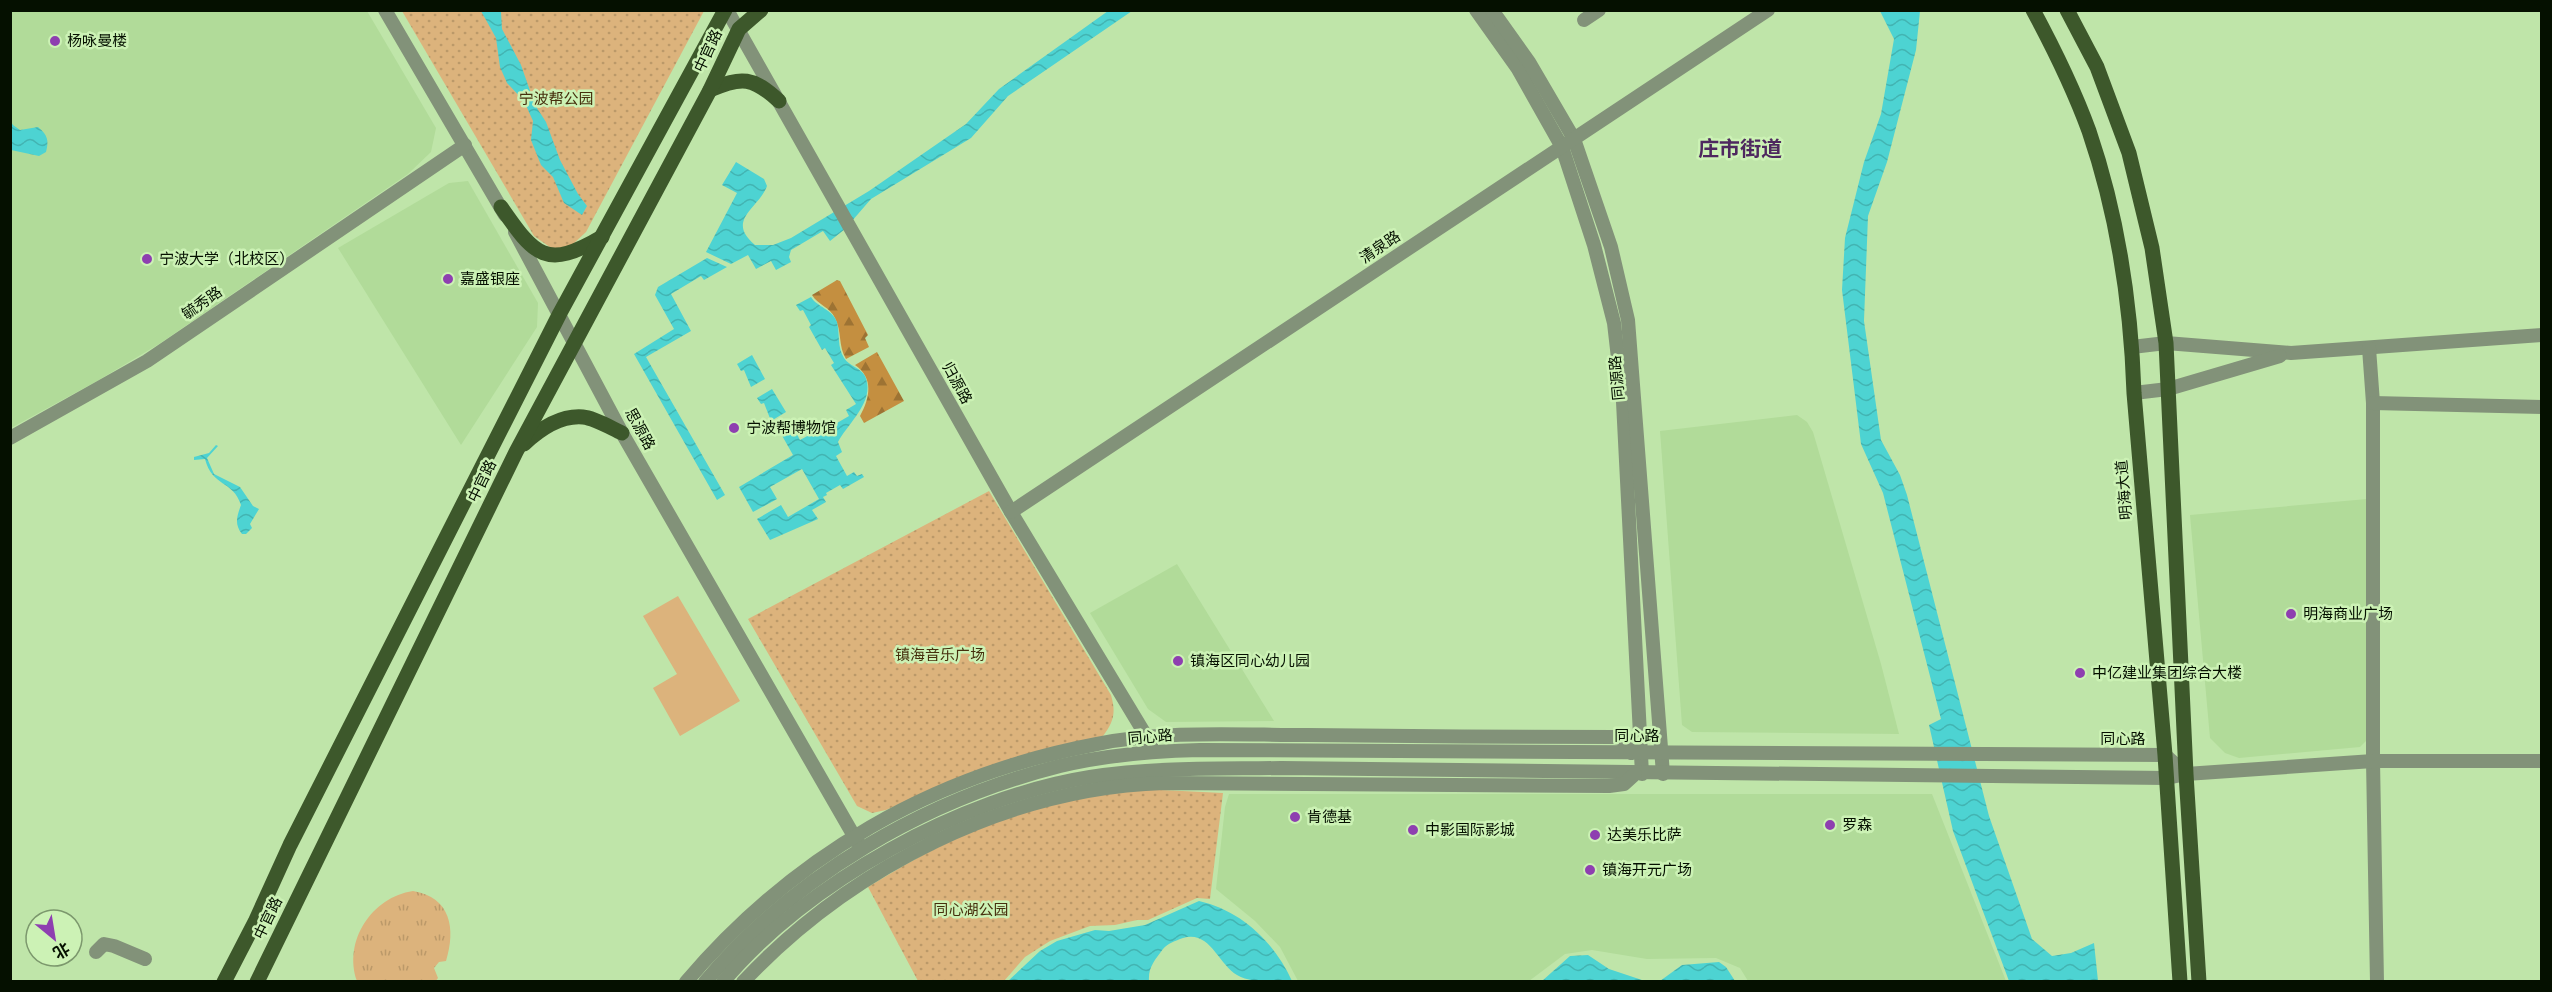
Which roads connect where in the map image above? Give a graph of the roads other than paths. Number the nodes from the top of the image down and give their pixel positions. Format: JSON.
{"nodes":[{"id":1,"x":385,"y":10,"type":"edge"},
{"id":2,"x":726,"y":10,"type":"edge"},
{"id":3,"x":761,"y":10,"type":"edge"},
{"id":4,"x":1476,"y":10,"type":"edge"},
{"id":5,"x":1492,"y":10,"type":"edge"},
{"id":6,"x":1599,"y":10,"type":"edge"},
{"id":7,"x":1768,"y":10,"type":"edge"},
{"id":8,"x":2034,"y":10,"type":"edge"},
{"id":9,"x":2067,"y":10,"type":"edge"},
{"id":10,"x":1584,"y":20,"type":"dead end"},
{"id":11,"x":739,"y":29,"type":"junction"},
{"id":12,"x":710,"y":90,"type":"junction"},
{"id":13,"x":779,"y":101,"type":"junction"},
{"id":14,"x":1574,"y":139,"type":"junction"},
{"id":15,"x":465,"y":145,"type":"junction"},
{"id":16,"x":1562,"y":147,"type":"junction"},
{"id":17,"x":501,"y":207,"type":"junction"},
{"id":18,"x":602,"y":237,"type":"junction"},
{"id":19,"x":560,"y":313,"type":"junction"},
{"id":20,"x":2541,"y":335,"type":"edge"},
{"id":21,"x":575,"y":343,"type":"junction"},
{"id":22,"x":2166,"y":343,"type":"junction"},
{"id":23,"x":2132,"y":347,"type":"junction"},
{"id":24,"x":2369,"y":348,"type":"junction"},
{"id":25,"x":2291,"y":353,"type":"junction"},
{"id":26,"x":2168,"y":389,"type":"junction"},
{"id":27,"x":2134,"y":393,"type":"junction"},
{"id":28,"x":2373,"y":403,"type":"junction"},
{"id":29,"x":2541,"y":407,"type":"edge"},
{"id":30,"x":622,"y":433,"type":"junction"},
{"id":31,"x":10,"y":438,"type":"edge"},
{"id":32,"x":516,"y":452,"type":"junction"},
{"id":33,"x":1011,"y":512,"type":"junction"},
{"id":34,"x":1147,"y":737,"type":"junction"},
{"id":35,"x":1156,"y":752,"type":"junction"},
{"id":36,"x":1636,"y":753,"type":"junction"},
{"id":37,"x":1661,"y":753,"type":"junction"},
{"id":38,"x":2165,"y":756,"type":"junction"},
{"id":39,"x":2541,"y":760,"type":"edge"},
{"id":40,"x":2373,"y":761,"type":"junction"},
{"id":41,"x":1160,"y":769,"type":"junction"},
{"id":42,"x":1639,"y":774,"type":"junction"},
{"id":43,"x":1663,"y":774,"type":"junction"},
{"id":44,"x":2186,"y":774,"type":"junction"},
{"id":45,"x":2167,"y":777,"type":"junction"},
{"id":46,"x":854,"y":835,"type":"junction"},
{"id":47,"x":862,"y":849,"type":"junction"},
{"id":48,"x":870,"y":862,"type":"junction"},
{"id":49,"x":96,"y":952,"type":"dead end"},
{"id":50,"x":145,"y":959,"type":"dead end"},
{"id":51,"x":224,"y":981,"type":"edge"},
{"id":52,"x":257,"y":981,"type":"edge"},
{"id":53,"x":686,"y":981,"type":"edge"},
{"id":54,"x":705,"y":981,"type":"edge"},
{"id":55,"x":723,"y":981,"type":"edge"},
{"id":56,"x":743,"y":981,"type":"edge"},
{"id":57,"x":2180,"y":981,"type":"edge"},
{"id":58,"x":2199,"y":981,"type":"edge"},
{"id":59,"x":2377,"y":981,"type":"edge"}],
"edges":[{"from":1,"to":15,"type":"street","name":"思源路"},
{"from":2,"to":11,"type":"street","name":"归源路"},
{"from":2,"to":18,"type":"main road","name":"中官路"},
{"from":3,"to":11,"type":"main road","name":"中官路"},
{"from":4,"to":16,"type":"street","name":"同源路"},
{"from":5,"to":14,"type":"street","name":"同源路"},
{"from":6,"to":10,"type":"street"},
{"from":7,"to":14,"type":"street","name":"清泉路"},
{"from":8,"to":23,"type":"main road","name":"明海大道"},
{"from":9,"to":22,"type":"main road"},
{"from":11,"to":12,"type":"main road","name":"中官路"},
{"from":11,"to":13,"type":"street","name":"归源路"},
{"from":12,"to":13,"type":"main road"},
{"from":12,"to":21,"type":"main road","name":"中官路"},
{"from":13,"to":33,"type":"street","name":"归源路"},
{"from":14,"to":16,"type":"street","name":"清泉路"},
{"from":14,"to":37,"type":"street","name":"同源路"},
{"from":15,"to":17,"type":"street","name":"思源路"},
{"from":15,"to":31,"type":"street","name":"毓秀路"},
{"from":16,"to":33,"type":"street","name":"清泉路"},
{"from":16,"to":36,"type":"street","name":"同源路"},
{"from":17,"to":18,"type":"main road"},
{"from":17,"to":19,"type":"street","name":"思源路"},
{"from":18,"to":19,"type":"main road","name":"中官路"},
{"from":19,"to":21,"type":"street","name":"思源路"},
{"from":19,"to":51,"type":"main road","name":"中官路"},
{"from":20,"to":24,"type":"street"},
{"from":21,"to":30,"type":"street","name":"思源路"},
{"from":21,"to":32,"type":"main road","name":"中官路"},
{"from":22,"to":23,"type":"street"},
{"from":22,"to":25,"type":"street"},
{"from":22,"to":26,"type":"main road"},
{"from":23,"to":27,"type":"main road","name":"明海大道"},
{"from":24,"to":25,"type":"street"},
{"from":24,"to":28,"type":"street"},
{"from":25,"to":26,"type":"street"},
{"from":26,"to":27,"type":"street"},
{"from":26,"to":44,"type":"main road"},
{"from":27,"to":38,"type":"main road","name":"明海大道"},
{"from":28,"to":29,"type":"street"},
{"from":28,"to":40,"type":"street"},
{"from":30,"to":32,"type":"main road"},
{"from":30,"to":46,"type":"street","name":"思源路"},
{"from":32,"to":52,"type":"main road","name":"中官路"},
{"from":33,"to":34,"type":"street","name":"归源路"},
{"from":34,"to":35,"type":"street","name":"归源路"},
{"from":34,"to":36,"type":"street"},
{"from":34,"to":46,"type":"street"},
{"from":35,"to":36,"type":"street","name":"同心路"},
{"from":35,"to":41,"type":"street","name":"归源路"},
{"from":35,"to":47,"type":"street","name":"同心路"},
{"from":36,"to":37,"type":"street","name":"同心路"},
{"from":36,"to":42,"type":"street","name":"同源路"},
{"from":37,"to":38,"type":"street","name":"同心路"},
{"from":37,"to":43,"type":"street","name":"同源路"},
{"from":38,"to":44,"type":"street","name":"同心路"},
{"from":38,"to":45,"type":"main road","name":"明海大道"},
{"from":39,"to":40,"type":"street"},
{"from":40,"to":44,"type":"street"},
{"from":40,"to":59,"type":"street"},
{"from":41,"to":42,"type":"street"},
{"from":41,"to":48,"type":"street"},
{"from":42,"to":43,"type":"street"},
{"from":42,"to":56,"type":"street"},
{"from":43,"to":45,"type":"street"},
{"from":44,"to":45,"type":"street"},
{"from":44,"to":58,"type":"main road"},
{"from":45,"to":57,"type":"main road","name":"明海大道"},
{"from":46,"to":47,"type":"street","name":"思源路"},
{"from":46,"to":53,"type":"street"},
{"from":47,"to":48,"type":"street","name":"思源路"},
{"from":47,"to":54,"type":"street","name":"同心路"},
{"from":48,"to":55,"type":"street"},
{"from":49,"to":50,"type":"street"}]}
